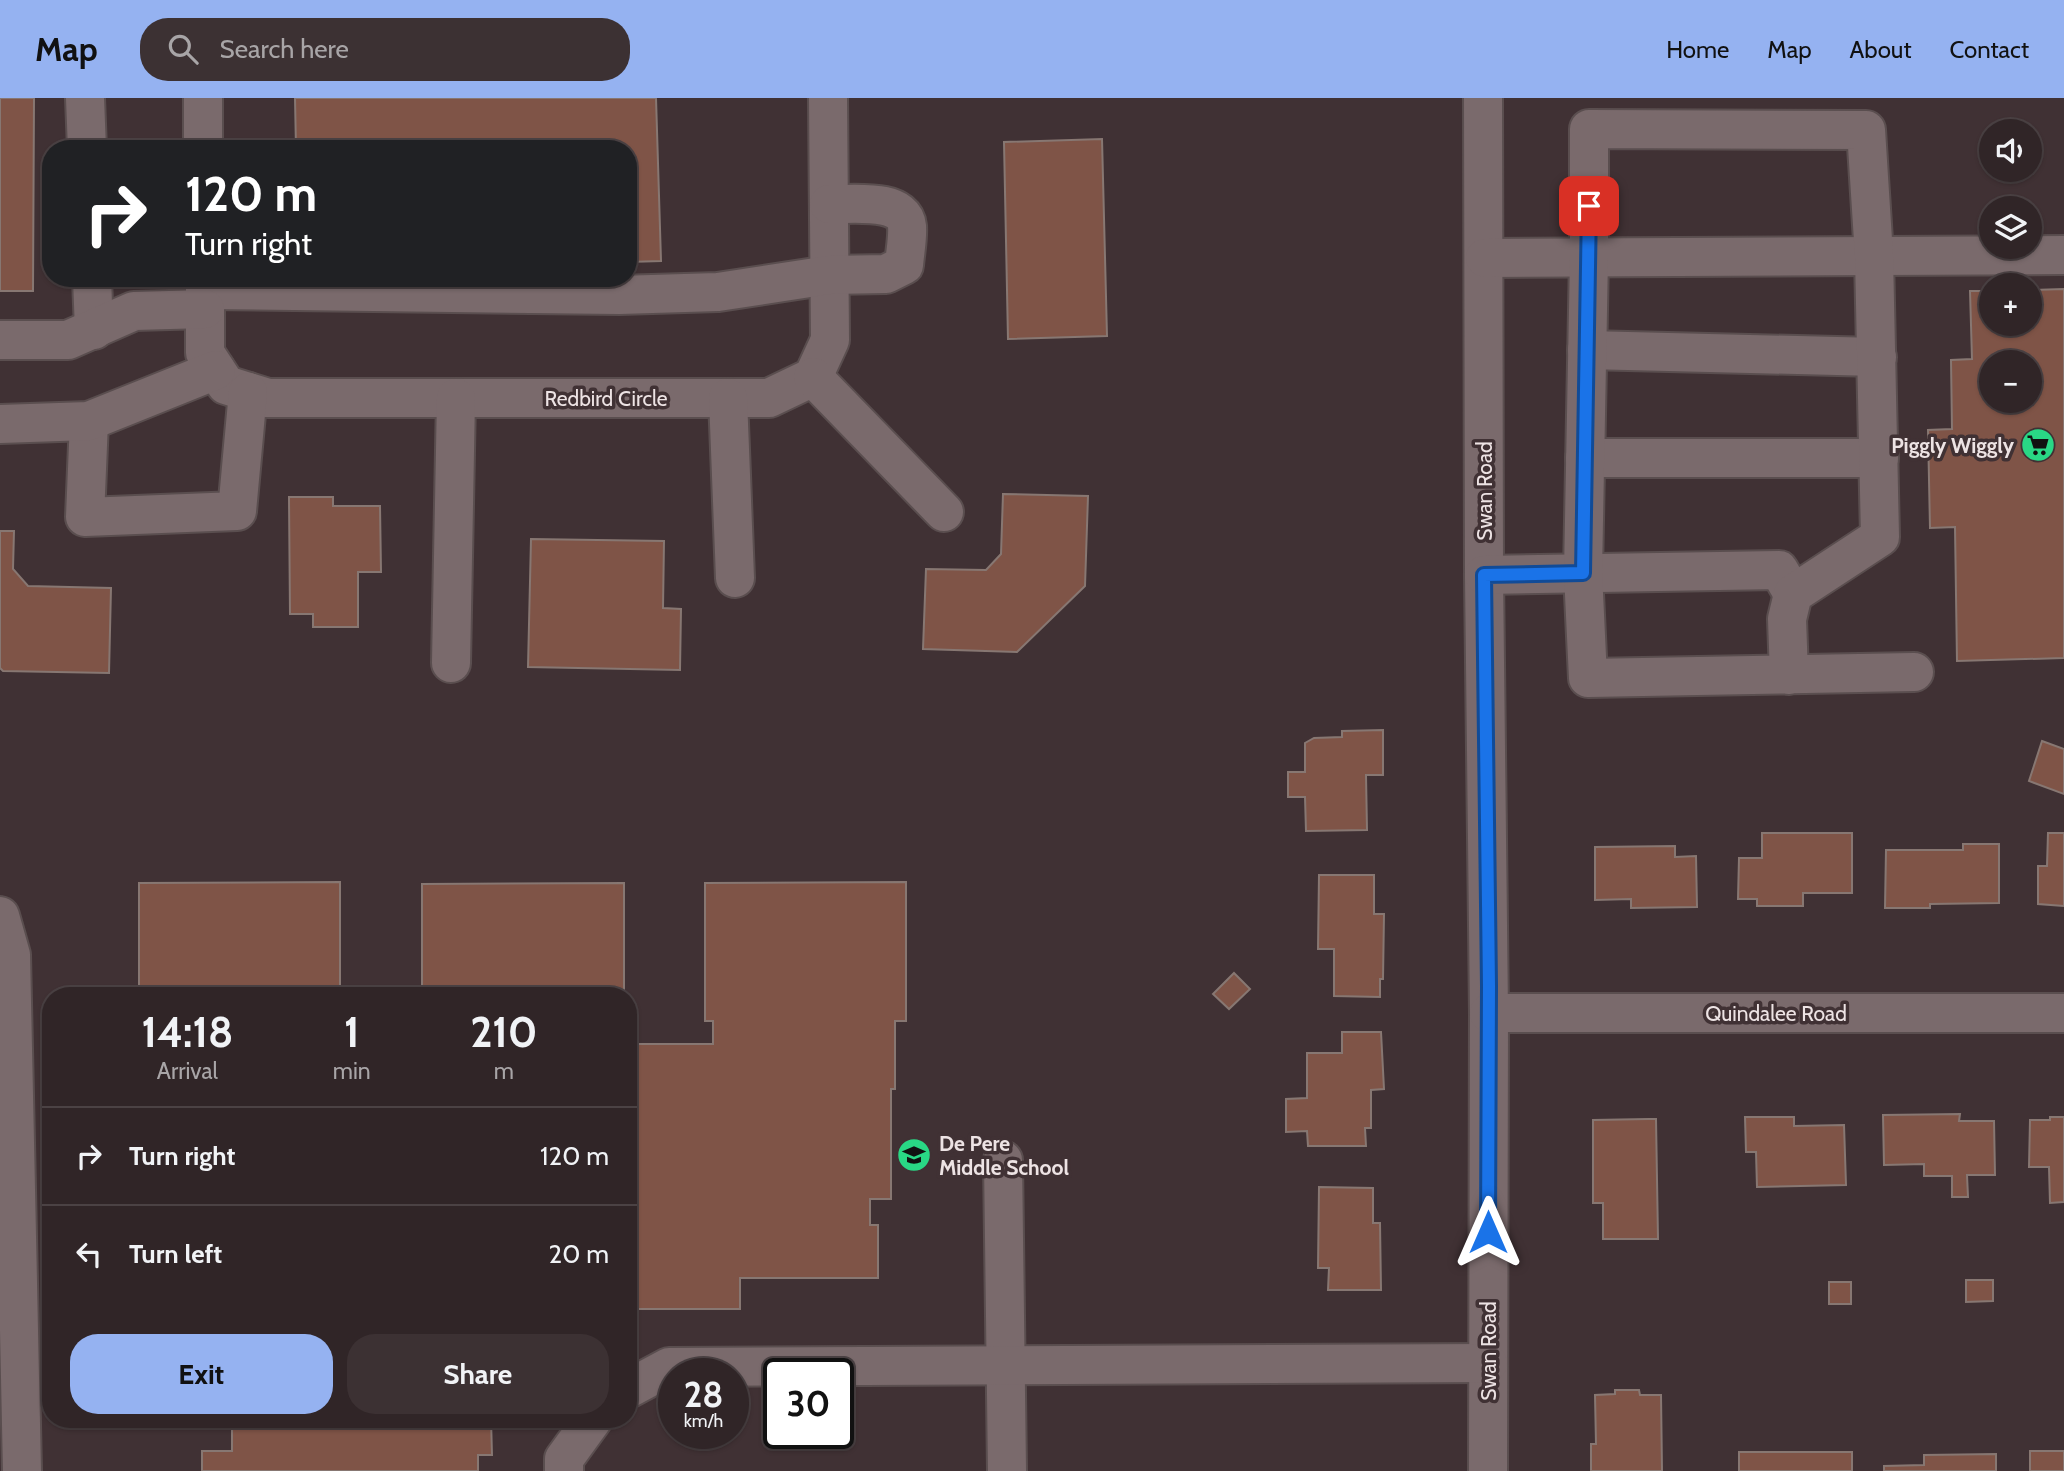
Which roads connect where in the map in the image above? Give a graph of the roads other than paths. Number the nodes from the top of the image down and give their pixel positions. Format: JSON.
{"nodes":[{"id":1,"x":85,"y":98,"type":"edge"},
{"id":2,"x":203,"y":98,"type":"edge"},
{"id":3,"x":828,"y":98,"type":"edge"},
{"id":4,"x":1483,"y":98,"type":"edge"},
{"id":5,"x":1616,"y":114,"type":"edge"},
{"id":6,"x":1711,"y":114,"type":"edge"},
{"id":7,"x":87,"y":140,"type":"edge"},
{"id":8,"x":203,"y":140,"type":"edge"},
{"id":9,"x":829,"y":204,"type":"junction"},
{"id":10,"x":2064,"y":255,"type":"edge"},
{"id":11,"x":1874,"y":256,"type":"junction"},
{"id":12,"x":1589,"y":257,"type":"junction"},
{"id":13,"x":1485,"y":258,"type":"junction"},
{"id":14,"x":829,"y":275,"type":"junction"},
{"id":15,"x":92,"y":287,"type":"edge"},
{"id":16,"x":205,"y":292,"type":"edge"},
{"id":17,"x":94,"y":330,"type":"junction"},
{"id":18,"x":0,"y":340,"type":"edge"},
{"id":19,"x":1587,"y":350,"type":"junction"},
{"id":20,"x":1877,"y":357,"type":"junction"},
{"id":21,"x":216,"y":370,"type":"junction"},
{"id":22,"x":813,"y":377,"type":"junction"},
{"id":23,"x":248,"y":392,"type":"junction"},
{"id":24,"x":456,"y":398,"type":"junction"},
{"id":25,"x":728,"y":398,"type":"junction"},
{"id":26,"x":89,"y":421,"type":"junction"},
{"id":27,"x":0,"y":424,"type":"edge"},
{"id":28,"x":1585,"y":458,"type":"junction"},
{"id":29,"x":1879,"y":458,"type":"junction"},
{"id":30,"x":944,"y":512,"type":"dead end"},
{"id":31,"x":1583,"y":573,"type":"junction"},
{"id":32,"x":1484,"y":575,"type":"junction"},
{"id":33,"x":735,"y":579,"type":"dead end"},
{"id":34,"x":1793,"y":594,"type":"junction"},
{"id":35,"x":451,"y":663,"type":"dead end"},
{"id":36,"x":1914,"y":673,"type":"dead end"},
{"id":37,"x":1788,"y":675,"type":"junction"},
{"id":38,"x":0,"y":916,"type":"edge"},
{"id":39,"x":1489,"y":1013,"type":"junction"},
{"id":40,"x":2064,"y":1013,"type":"edge"},
{"id":41,"x":1003,"y":1160,"type":"dead end"},
{"id":42,"x":1488,"y":1363,"type":"junction"},
{"id":43,"x":1007,"y":1366,"type":"junction"},
{"id":44,"x":637,"y":1385,"type":"edge"},
{"id":45,"x":586,"y":1428,"type":"edge"},
{"id":46,"x":22,"y":1471,"type":"edge"},
{"id":47,"x":564,"y":1471,"type":"edge"},
{"id":48,"x":1007,"y":1471,"type":"edge"},
{"id":49,"x":1488,"y":1471,"type":"edge"}],
"edges":[{"from":1,"to":7,"type":"street"},
{"from":2,"to":8,"type":"street"},
{"from":3,"to":9,"type":"street"},
{"from":4,"to":13,"type":"street","name":"Swan Road"},
{"from":5,"to":6,"type":"street"},
{"from":5,"to":12,"type":"street"},
{"from":6,"to":11,"type":"street"},
{"from":9,"to":14,"type":"street"},
{"from":9,"to":14,"type":"street"},
{"from":10,"to":11,"type":"street"},
{"from":11,"to":12,"type":"street"},
{"from":11,"to":20,"type":"street"},
{"from":12,"to":13,"type":"street"},
{"from":12,"to":19,"type":"street"},
{"from":13,"to":32,"type":"street","name":"Swan Road"},
{"from":14,"to":16,"type":"street"},
{"from":14,"to":22,"type":"street"},
{"from":15,"to":17,"type":"street"},
{"from":16,"to":17,"type":"street"},
{"from":16,"to":21,"type":"street"},
{"from":17,"to":18,"type":"street"},
{"from":19,"to":20,"type":"street"},
{"from":19,"to":28,"type":"street"},
{"from":20,"to":29,"type":"street"},
{"from":21,"to":23,"type":"street","name":"Redbird Circle"},
{"from":21,"to":26,"type":"street"},
{"from":22,"to":25,"type":"street","name":"Redbird Circle"},
{"from":22,"to":30,"type":"street"},
{"from":23,"to":24,"type":"street","name":"Redbird Circle"},
{"from":23,"to":26,"type":"street"},
{"from":24,"to":25,"type":"street","name":"Redbird Circle"},
{"from":24,"to":35,"type":"street"},
{"from":25,"to":33,"type":"street"},
{"from":26,"to":27,"type":"street"},
{"from":28,"to":29,"type":"street"},
{"from":28,"to":31,"type":"street"},
{"from":29,"to":34,"type":"street"},
{"from":31,"to":32,"type":"street"},
{"from":31,"to":34,"type":"street"},
{"from":31,"to":37,"type":"street"},
{"from":32,"to":39,"type":"street","name":"Swan Road"},
{"from":34,"to":37,"type":"street"},
{"from":36,"to":37,"type":"street"},
{"from":38,"to":46,"type":"street"},
{"from":39,"to":40,"type":"street","name":"Quindalee Road"},
{"from":39,"to":42,"type":"street","name":"Swan Road"},
{"from":41,"to":43,"type":"street"},
{"from":42,"to":43,"type":"street"},
{"from":42,"to":49,"type":"street","name":"Swan Road"},
{"from":43,"to":44,"type":"street"},
{"from":43,"to":48,"type":"street"},
{"from":45,"to":47,"type":"street"}]}
